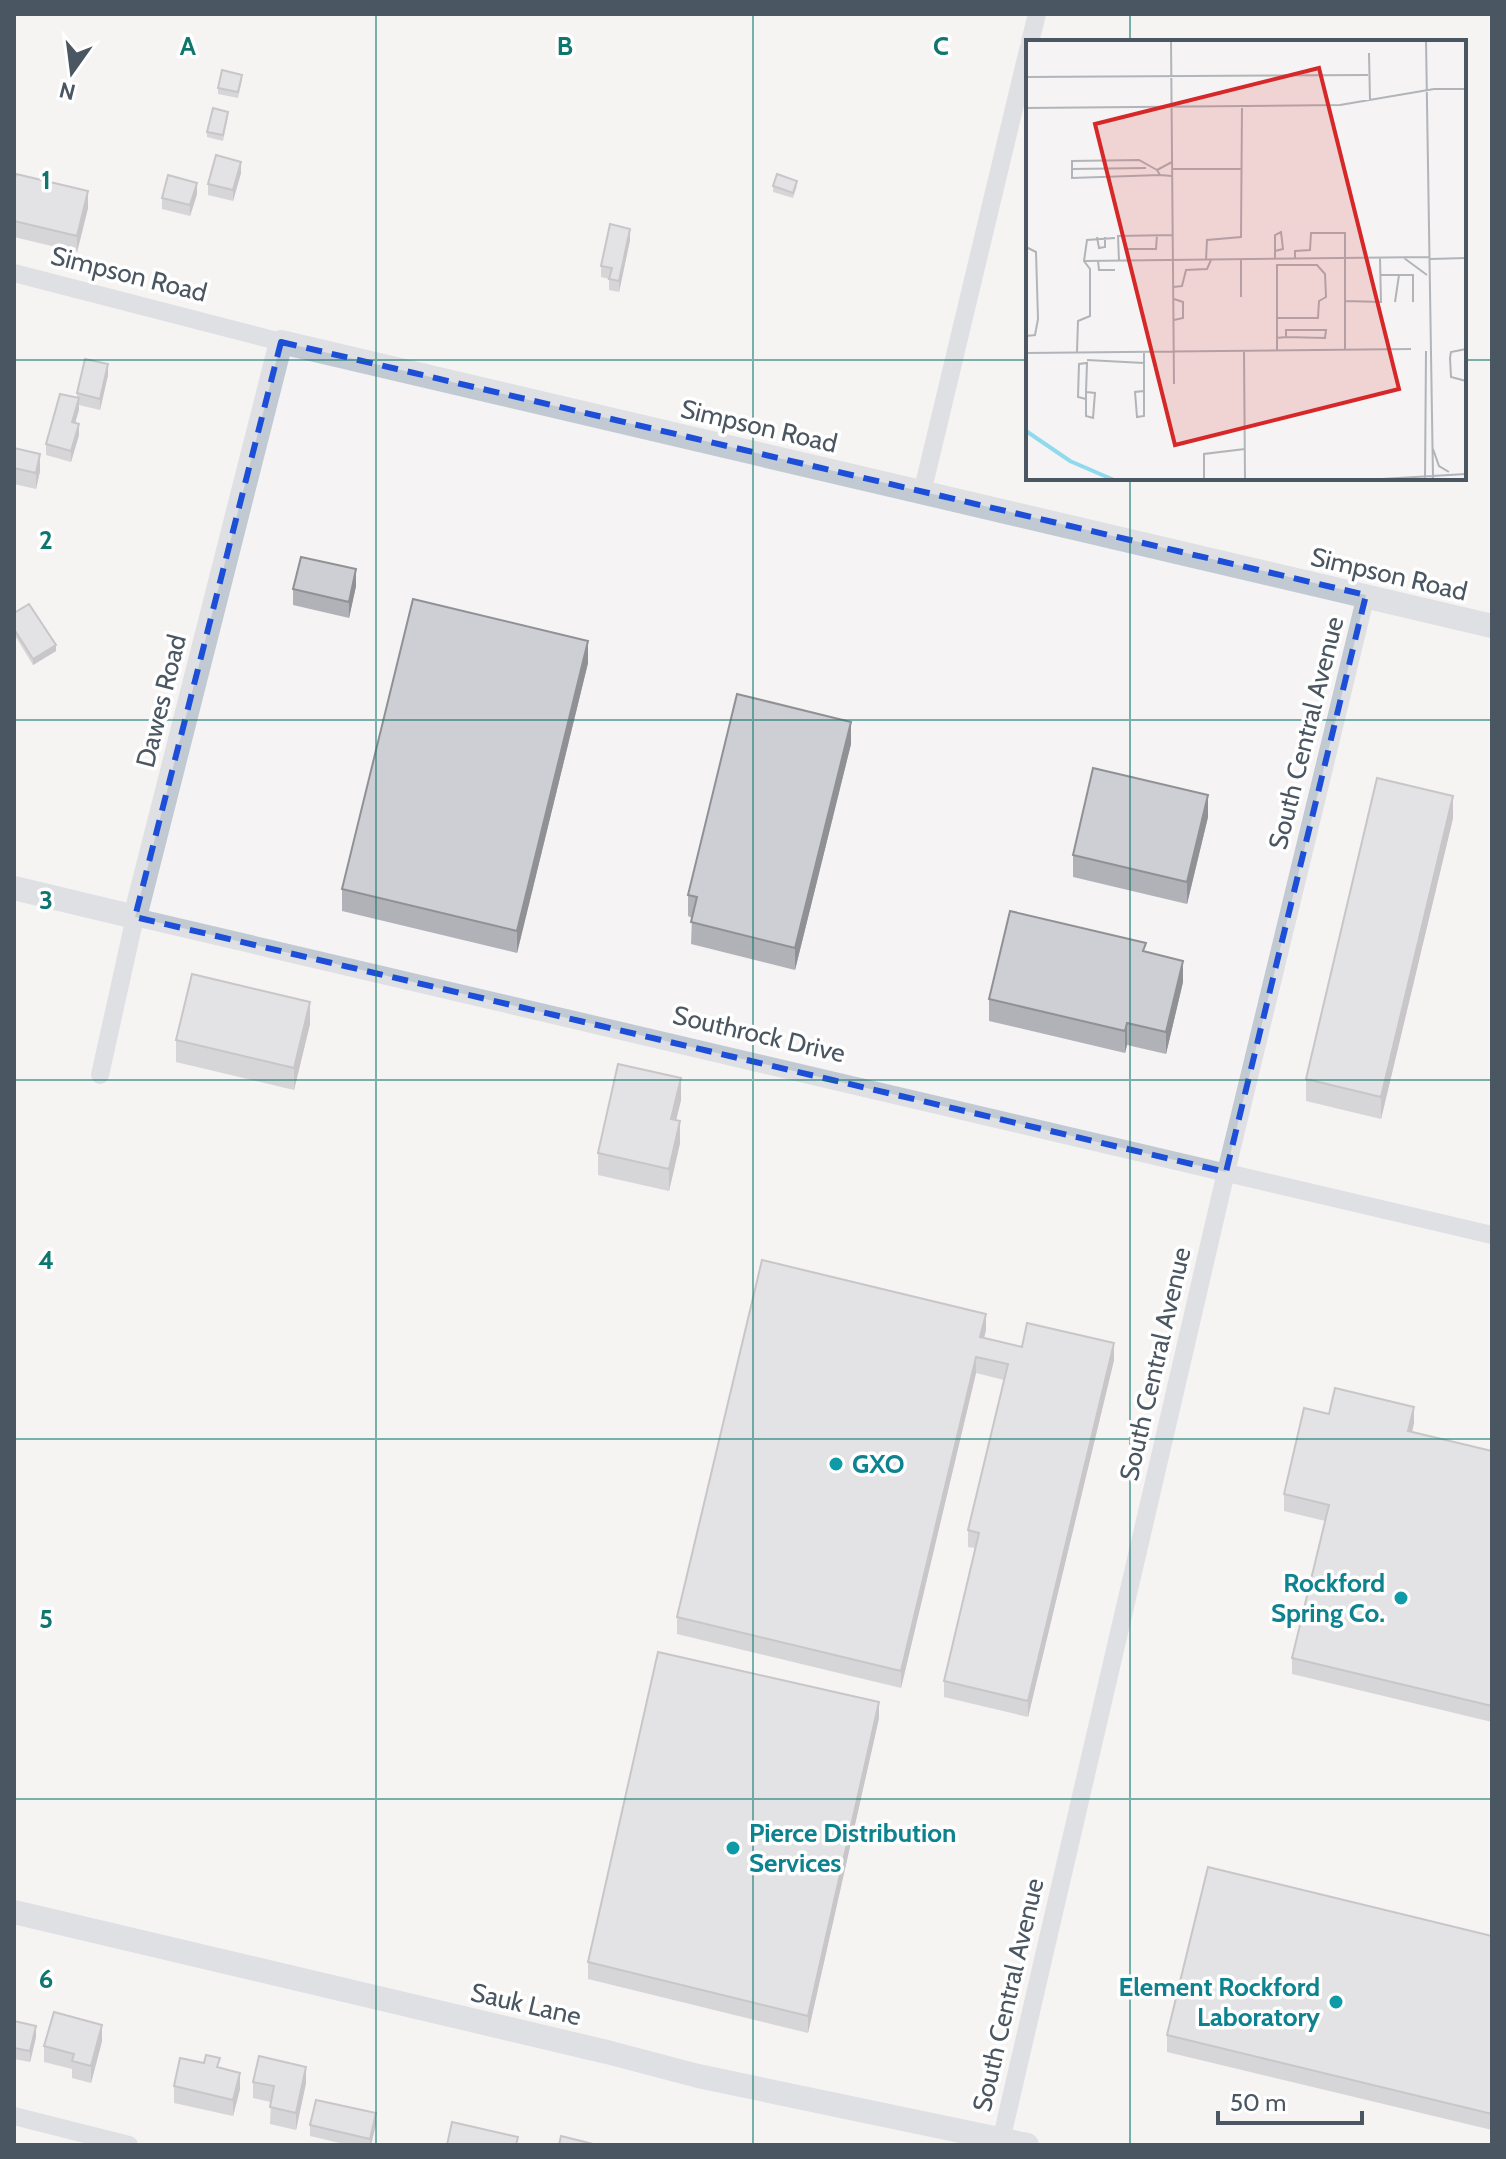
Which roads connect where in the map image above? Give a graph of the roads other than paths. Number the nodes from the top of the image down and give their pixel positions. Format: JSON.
{"nodes":[{"id":1,"x":1037,"y":14,"type":"edge"},
{"id":2,"x":1030,"y":40,"type":"edge"},
{"id":3,"x":1026,"y":58,"type":"edge"},
{"id":4,"x":14,"y":273,"type":"edge"},
{"id":5,"x":281,"y":342,"type":"junction"},
{"id":6,"x":922,"y":493,"type":"junction"},
{"id":7,"x":1366,"y":595,"type":"junction"},
{"id":8,"x":1492,"y":626,"type":"edge"},
{"id":9,"x":14,"y":888,"type":"edge"},
{"id":10,"x":135,"y":917,"type":"junction"},
{"id":11,"x":100,"y":1075,"type":"dead end"},
{"id":12,"x":1226,"y":1172,"type":"junction"},
{"id":13,"x":1492,"y":1235,"type":"edge"},
{"id":14,"x":14,"y":1912,"type":"edge"},
{"id":15,"x":14,"y":2116,"type":"edge"},
{"id":16,"x":1001,"y":2142,"type":"edge"},
{"id":17,"x":129,"y":2145,"type":"edge"},
{"id":18,"x":1027,"y":2145,"type":"edge"}],
"edges":[{"from":1,"to":2,"type":"street"},
{"from":3,"to":6,"type":"street"},
{"from":4,"to":5,"type":"street","name":"Simpson Road"},
{"from":5,"to":6,"type":"street","name":"Simpson Road"},
{"from":5,"to":10,"type":"street","name":"Dawes Road"},
{"from":6,"to":7,"type":"street","name":"Simpson Road"},
{"from":7,"to":8,"type":"street","name":"Simpson Road"},
{"from":7,"to":12,"type":"street","name":"South Central Avenue"},
{"from":9,"to":10,"type":"street","name":"Southrock Drive"},
{"from":10,"to":11,"type":"street","name":"Dawes Road"},
{"from":10,"to":12,"type":"street","name":"Southrock Drive"},
{"from":12,"to":13,"type":"street","name":"Southrock Drive"},
{"from":12,"to":16,"type":"street","name":"South Central Avenue"},
{"from":14,"to":16,"type":"street","name":"Sauk Lane"},
{"from":15,"to":17,"type":"street"},
{"from":16,"to":18,"type":"street","name":"Sauk Lane"}]}
